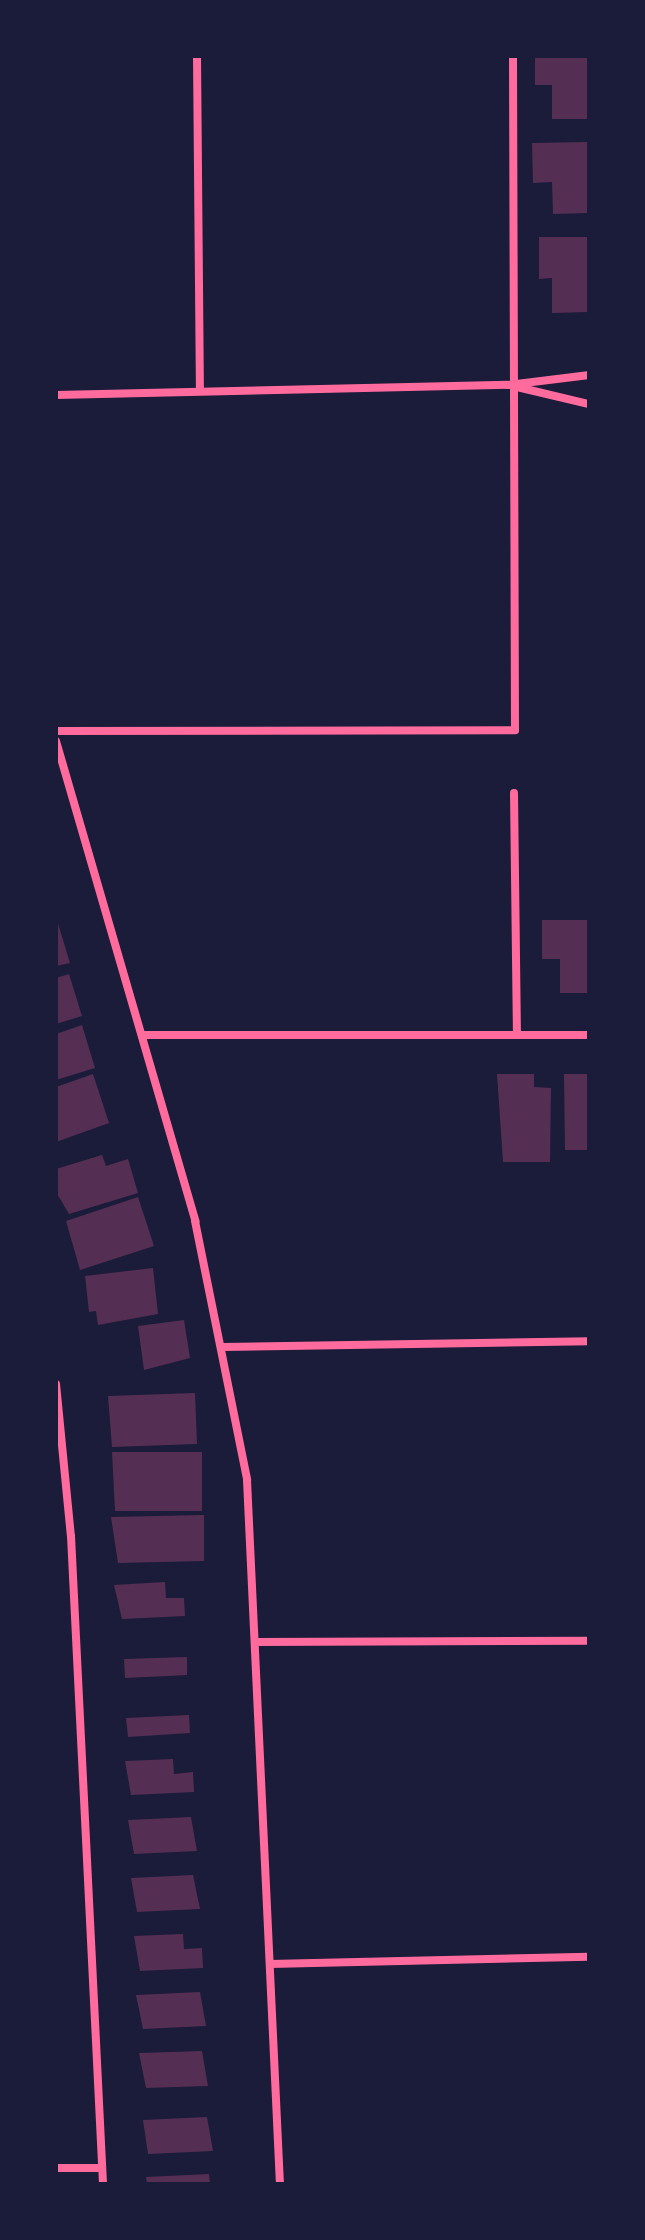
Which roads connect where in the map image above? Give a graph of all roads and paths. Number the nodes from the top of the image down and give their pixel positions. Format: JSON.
{"nodes":[{"id":1,"x":197,"y":56,"type":"edge"},
{"id":2,"x":513,"y":56,"type":"edge"},
{"id":3,"x":589,"y":375,"type":"edge"},
{"id":4,"x":508,"y":385,"type":"junction"},
{"id":5,"x":200,"y":391,"type":"junction"},
{"id":6,"x":56,"y":395,"type":"edge"},
{"id":7,"x":589,"y":404,"type":"edge"},
{"id":8,"x":56,"y":731,"type":"edge"},
{"id":9,"x":56,"y":741,"type":"edge"},
{"id":10,"x":514,"y":793,"type":"dead end"},
{"id":11,"x":144,"y":1035,"type":"junction"},
{"id":12,"x":517,"y":1035,"type":"junction"},
{"id":13,"x":589,"y":1035,"type":"edge"},
{"id":14,"x":589,"y":1341,"type":"edge"},
{"id":15,"x":223,"y":1347,"type":"junction"},
{"id":16,"x":56,"y":1384,"type":"edge"},
{"id":17,"x":589,"y":1641,"type":"edge"},
{"id":18,"x":255,"y":1642,"type":"junction"},
{"id":19,"x":589,"y":1957,"type":"edge"},
{"id":20,"x":270,"y":1964,"type":"junction"},
{"id":21,"x":56,"y":2168,"type":"edge"},
{"id":22,"x":102,"y":2168,"type":"junction"},
{"id":23,"x":103,"y":2184,"type":"edge"},
{"id":24,"x":280,"y":2184,"type":"edge"}],
"edges":[{"from":1,"to":5,"type":"street"},
{"from":2,"to":4,"type":"street"},
{"from":3,"to":4,"type":"street"},
{"from":4,"to":5,"type":"street"},
{"from":4,"to":7,"type":"street"},
{"from":4,"to":8,"type":"street"},
{"from":5,"to":6,"type":"street"},
{"from":9,"to":11,"type":"street"},
{"from":10,"to":12,"type":"street"},
{"from":11,"to":12,"type":"street"},
{"from":11,"to":15,"type":"street"},
{"from":12,"to":13,"type":"street"},
{"from":14,"to":15,"type":"street"},
{"from":15,"to":18,"type":"street"},
{"from":16,"to":22,"type":"street"},
{"from":17,"to":18,"type":"street"},
{"from":18,"to":20,"type":"street"},
{"from":19,"to":20,"type":"street"},
{"from":20,"to":24,"type":"street"},
{"from":21,"to":22,"type":"street"},
{"from":22,"to":23,"type":"street"}]}
